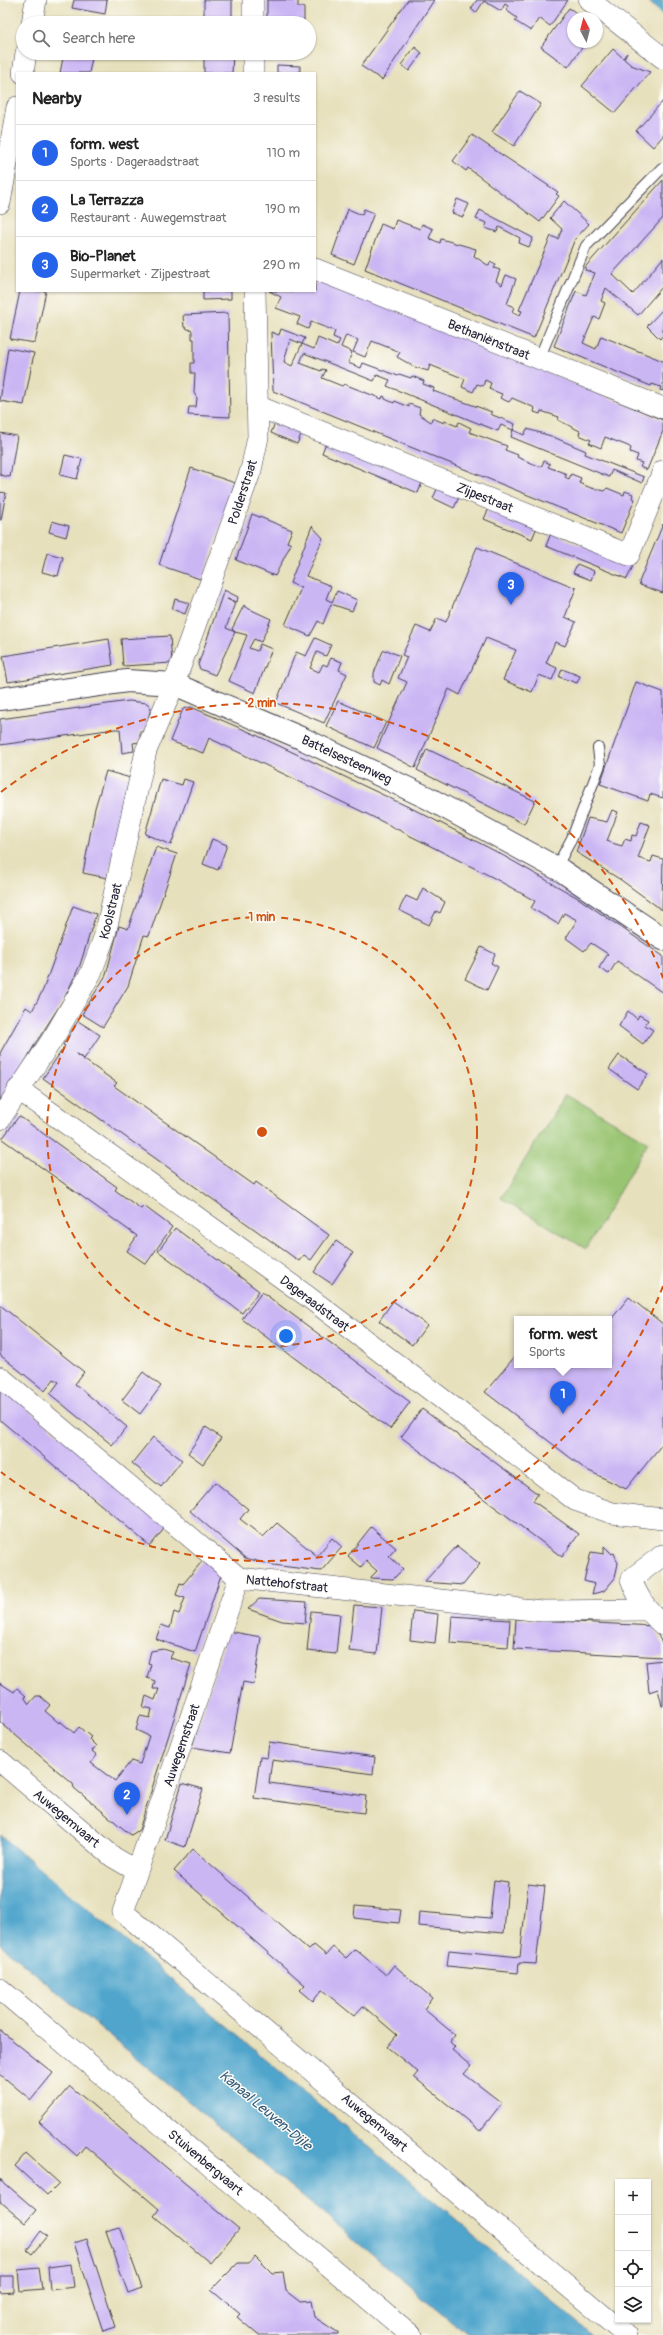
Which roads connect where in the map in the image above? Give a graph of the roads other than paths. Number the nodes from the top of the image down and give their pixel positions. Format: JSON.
{"nodes":[{"id":1,"x":36,"y":0,"type":"edge"},
{"id":2,"x":253,"y":0,"type":"edge"},
{"id":3,"x":589,"y":0,"type":"edge"},
{"id":4,"x":33,"y":16,"type":"edge"},
{"id":5,"x":253,"y":16,"type":"edge"},
{"id":6,"x":663,"y":58,"type":"edge"},
{"id":7,"x":25,"y":60,"type":"edge"},
{"id":8,"x":253,"y":60,"type":"edge"},
{"id":9,"x":23,"y":72,"type":"edge"},
{"id":10,"x":253,"y":72,"type":"edge"},
{"id":11,"x":16,"y":118,"type":"edge"},
{"id":12,"x":12,"y":164,"type":"edge"},
{"id":13,"x":662,"y":168,"type":"dead end"},
{"id":14,"x":0,"y":203,"type":"edge"},
{"id":15,"x":316,"y":269,"type":"edge"},
{"id":16,"x":255,"y":292,"type":"edge"},
{"id":17,"x":539,"y":359,"type":"junction"},
{"id":18,"x":257,"y":406,"type":"junction"},
{"id":19,"x":663,"y":408,"type":"edge"},
{"id":20,"x":663,"y":471,"type":"edge"},
{"id":21,"x":174,"y":684,"type":"junction"},
{"id":22,"x":0,"y":699,"type":"edge"},
{"id":23,"x":598,"y":748,"type":"dead end"},
{"id":24,"x":556,"y":868,"type":"junction"},
{"id":25,"x":663,"y":939,"type":"edge"},
{"id":26,"x":18,"y":1089,"type":"junction"},
{"id":27,"x":0,"y":1119,"type":"edge"},
{"id":28,"x":0,"y":1377,"type":"edge"},
{"id":29,"x":663,"y":1519,"type":"edge"},
{"id":30,"x":663,"y":1554,"type":"edge"},
{"id":31,"x":239,"y":1578,"type":"junction"},
{"id":32,"x":647,"y":1610,"type":"junction"},
{"id":33,"x":663,"y":1625,"type":"edge"},
{"id":34,"x":0,"y":1761,"type":"edge"},
{"id":35,"x":137,"y":1871,"type":"junction"},
{"id":36,"x":122,"y":1912,"type":"joint"},
{"id":37,"x":0,"y":1989,"type":"edge"},
{"id":38,"x":411,"y":2335,"type":"edge"},
{"id":39,"x":626,"y":2335,"type":"edge"}],
"edges":[{"from":1,"to":4,"type":"street"},
{"from":2,"to":5,"type":"street"},
{"from":3,"to":6,"type":"street"},
{"from":7,"to":9,"type":"street"},
{"from":8,"to":10,"type":"street"},
{"from":11,"to":12,"type":"street"},
{"from":12,"to":14,"type":"street"},
{"from":13,"to":17,"type":"lane"},
{"from":15,"to":17,"type":"street","name":"Bethaniënstraat"},
{"from":16,"to":18,"type":"street","name":"Polderstraat"},
{"from":17,"to":19,"type":"street","name":"Bethaniënstraat"},
{"from":18,"to":20,"type":"street","name":"Zijpestraat"},
{"from":18,"to":21,"type":"street","name":"Polderstraat"},
{"from":21,"to":22,"type":"main road","name":"Battelsesteenweg"},
{"from":21,"to":24,"type":"main road","name":"Battelsesteenweg"},
{"from":21,"to":26,"type":"street","name":"Koolstraat"},
{"from":23,"to":24,"type":"lane"},
{"from":24,"to":25,"type":"main road","name":"Battelsesteenweg"},
{"from":26,"to":27,"type":"street","name":"Koolstraat"},
{"from":26,"to":29,"type":"street","name":"Dageraadstraat"},
{"from":28,"to":31,"type":"street","name":"Nattehofstraat"},
{"from":30,"to":32,"type":"street"},
{"from":31,"to":32,"type":"street","name":"Nattehofstraat"},
{"from":31,"to":35,"type":"street","name":"Auwegemstraat"},
{"from":32,"to":33,"type":"street"},
{"from":34,"to":35,"type":"street","name":"Auwegemvaart"},
{"from":35,"to":36,"type":"street","name":"Auwegemstraat"},
{"from":36,"to":39,"type":"street","name":"Auwegemvaart"},
{"from":37,"to":38,"type":"street","name":"Stuivenbergvaart"}]}
